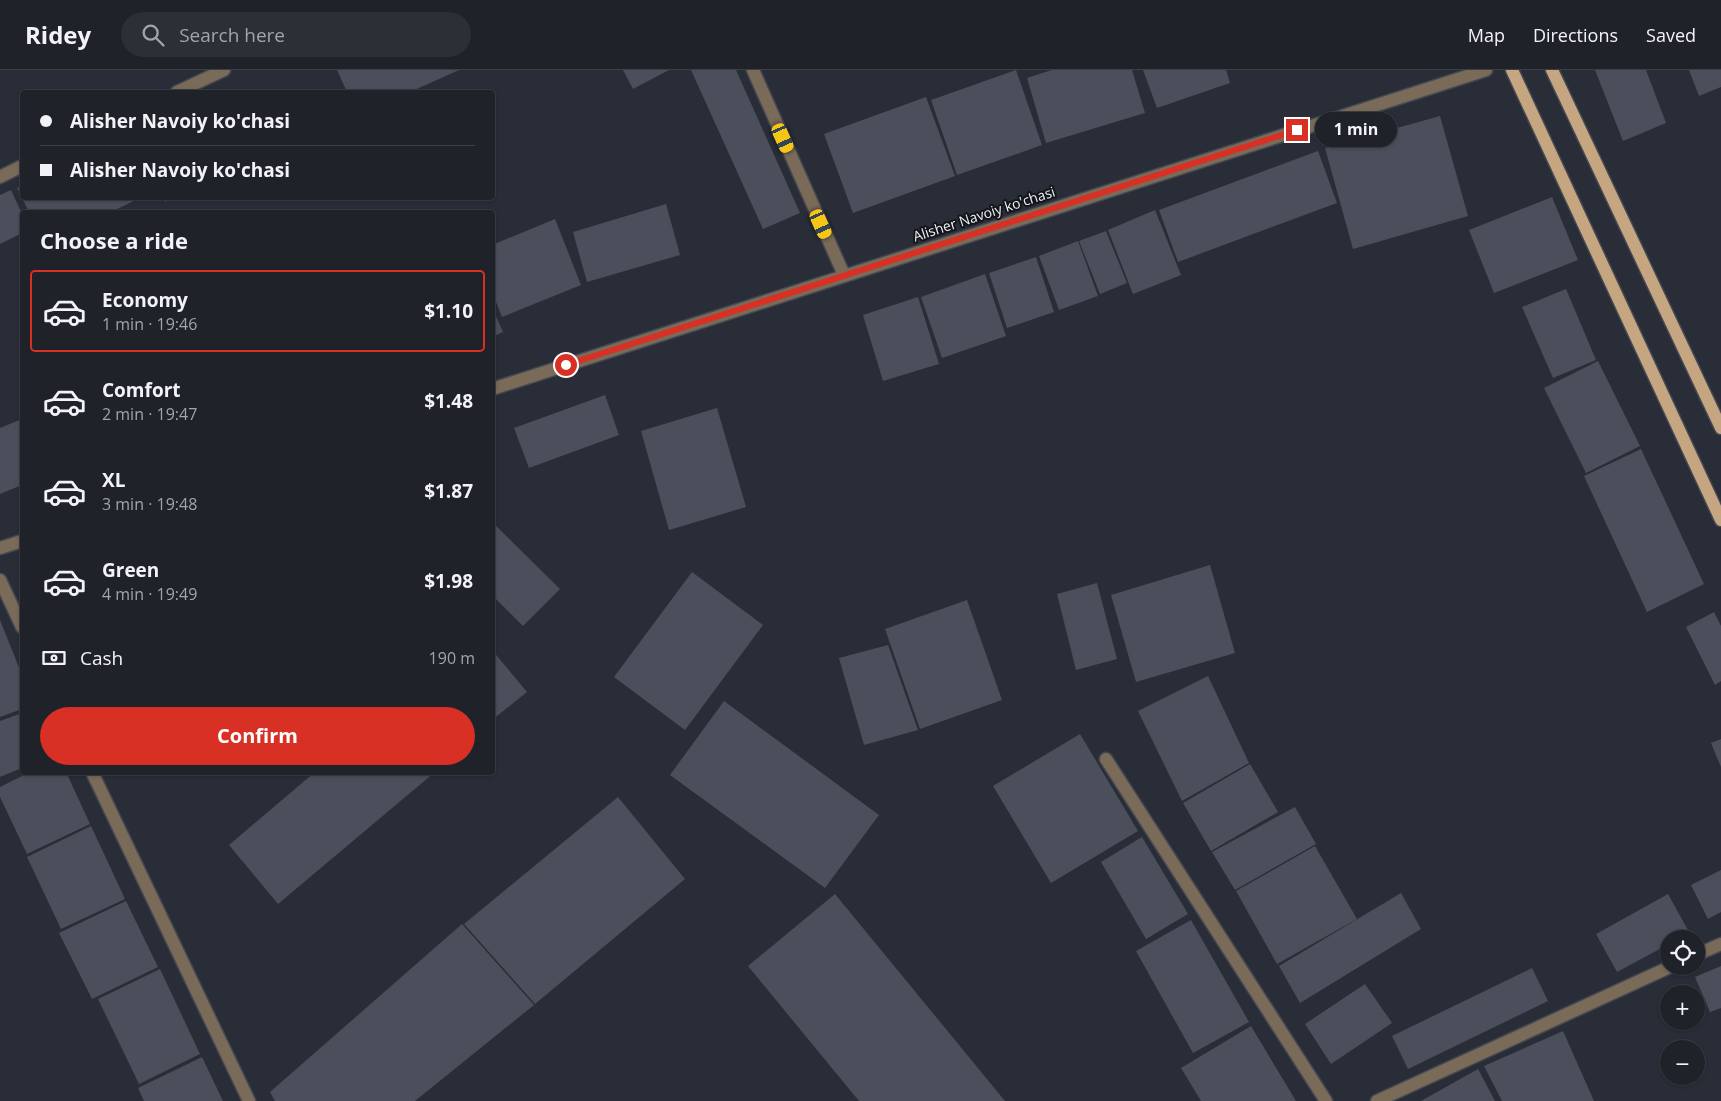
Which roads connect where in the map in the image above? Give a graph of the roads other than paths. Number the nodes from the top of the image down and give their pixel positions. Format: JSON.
{"nodes":[{"id":1,"x":224,"y":70,"type":"edge"},
{"id":2,"x":753,"y":70,"type":"edge"},
{"id":3,"x":1486,"y":70,"type":"edge"},
{"id":4,"x":1512,"y":70,"type":"edge"},
{"id":5,"x":1552,"y":70,"type":"edge"},
{"id":6,"x":180,"y":90,"type":"edge"},
{"id":7,"x":20,"y":167,"type":"edge"},
{"id":8,"x":0,"y":177,"type":"edge"},
{"id":9,"x":844,"y":275,"type":"junction"},
{"id":10,"x":495,"y":388,"type":"edge"},
{"id":11,"x":1721,"y":428,"type":"edge"},
{"id":12,"x":1721,"y":520,"type":"edge"},
{"id":13,"x":20,"y":542,"type":"edge"},
{"id":14,"x":0,"y":548,"type":"edge"},
{"id":15,"x":0,"y":580,"type":"edge"},
{"id":16,"x":20,"y":623,"type":"edge"},
{"id":17,"x":1106,"y":758,"type":"dead end"},
{"id":18,"x":93,"y":775,"type":"edge"},
{"id":19,"x":1721,"y":944,"type":"edge"},
{"id":20,"x":1705,"y":951,"type":"edge"},
{"id":21,"x":1660,"y":971,"type":"edge"},
{"id":22,"x":249,"y":1101,"type":"edge"},
{"id":23,"x":1326,"y":1101,"type":"edge"},
{"id":24,"x":1377,"y":1101,"type":"edge"}],
"edges":[{"from":1,"to":6,"type":"street"},
{"from":2,"to":9,"type":"street"},
{"from":3,"to":9,"type":"street","name":"Alisher Navoiy ko'chasi"},
{"from":4,"to":12,"type":"main road"},
{"from":5,"to":11,"type":"main road"},
{"from":7,"to":8,"type":"street"},
{"from":9,"to":10,"type":"street","name":"Alisher Navoiy ko'chasi"},
{"from":13,"to":14,"type":"street"},
{"from":15,"to":16,"type":"street"},
{"from":17,"to":23,"type":"street"},
{"from":18,"to":22,"type":"street"},
{"from":19,"to":20,"type":"street"},
{"from":21,"to":24,"type":"street"}]}
